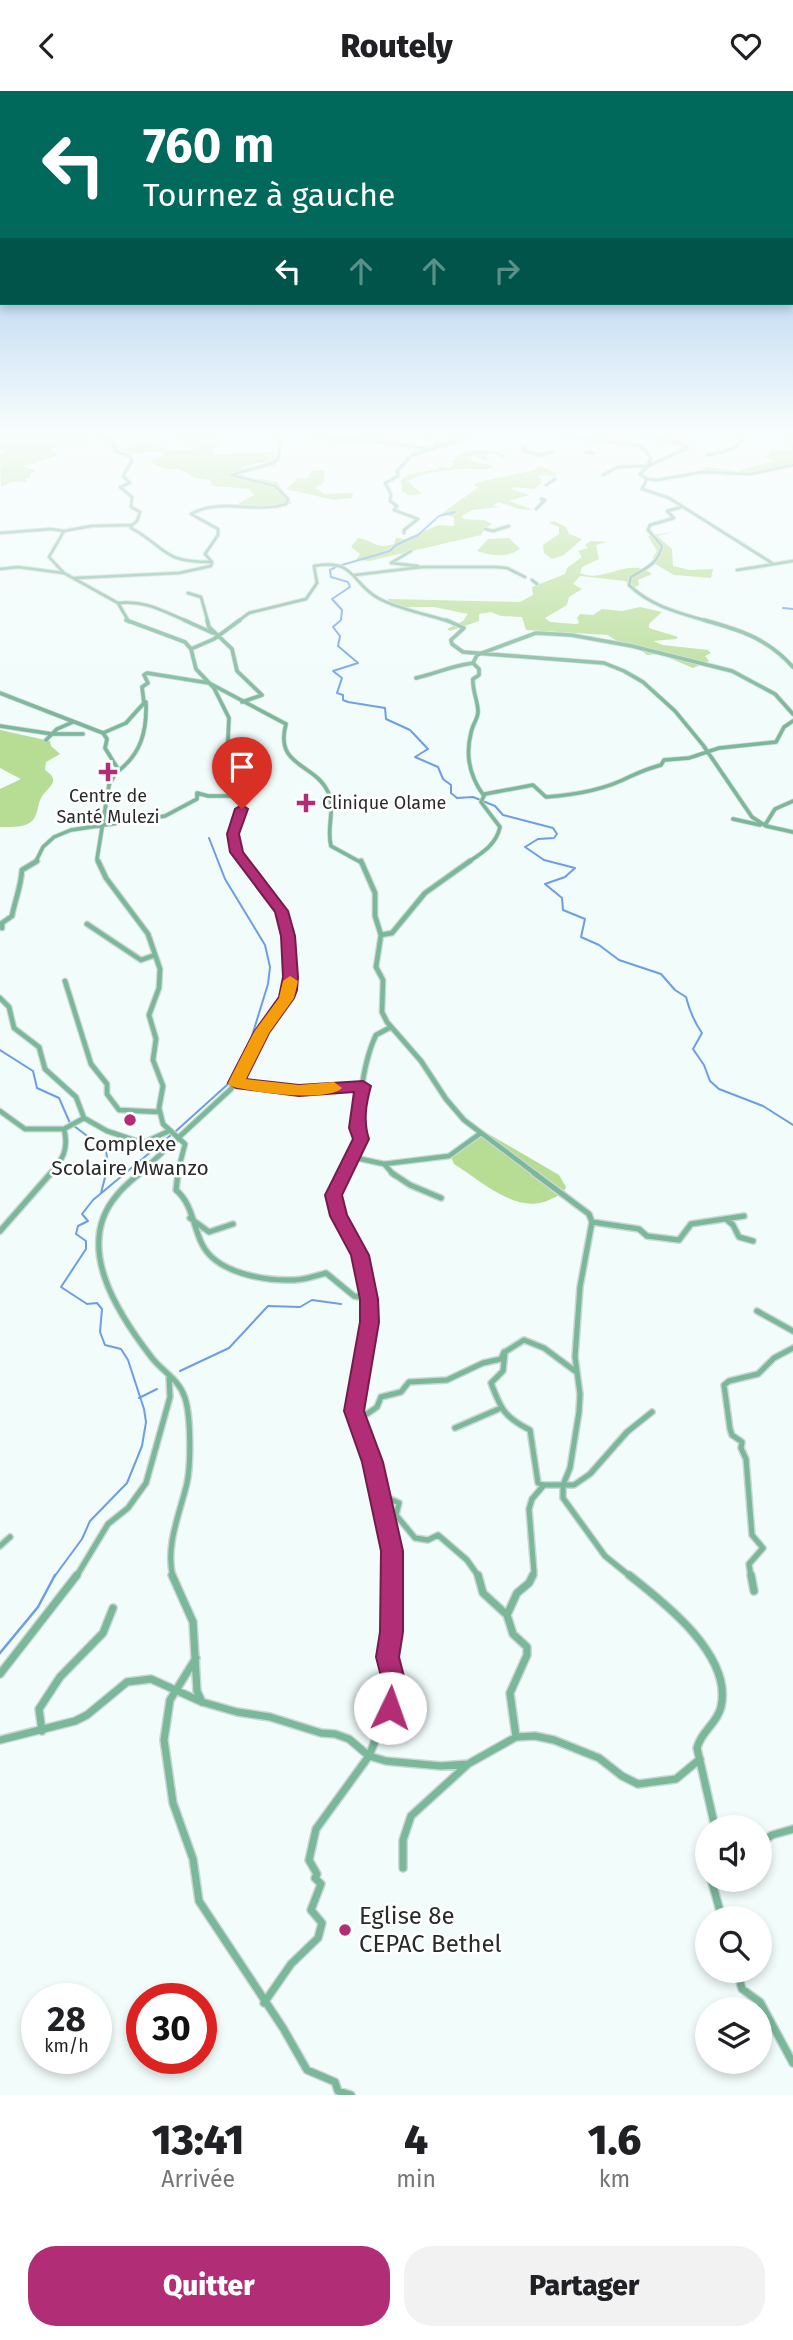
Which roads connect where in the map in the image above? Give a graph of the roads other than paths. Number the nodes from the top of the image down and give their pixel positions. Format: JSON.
{"nodes":[{"id":1,"x":83,"y":528,"type":"edge"},
{"id":2,"x":131,"y":528,"type":"edge"},
{"id":3,"x":215,"y":528,"type":"edge"},
{"id":4,"x":407,"y":528,"type":"edge"},
{"id":5,"x":504,"y":528,"type":"edge"},
{"id":6,"x":649,"y":528,"type":"edge"},
{"id":7,"x":715,"y":528,"type":"edge"},
{"id":8,"x":485,"y":529,"type":"dead end"},
{"id":9,"x":64,"y":531,"type":"junction"},
{"id":10,"x":0,"y":533,"type":"edge"},
{"id":11,"x":404,"y":533,"type":"dead end"},
{"id":12,"x":411,"y":551,"type":"dead end"},
{"id":13,"x":793,"y":561,"type":"edge"},
{"id":14,"x":212,"y":562,"type":"junction"},
{"id":15,"x":772,"y":563,"type":"junction"},
{"id":16,"x":422,"y":567,"type":"junction"},
{"id":17,"x":0,"y":569,"type":"edge"},
{"id":18,"x":737,"y":570,"type":"dead end"},
{"id":19,"x":64,"y":573,"type":"junction"},
{"id":20,"x":355,"y":575,"type":"junction"},
{"id":21,"x":525,"y":577,"type":"dead end"},
{"id":22,"x":75,"y":578,"type":"junction"},
{"id":23,"x":532,"y":580,"type":"dead end"},
{"id":24,"x":537,"y":584,"type":"dead end"},
{"id":25,"x":188,"y":593,"type":"dead end"},
{"id":26,"x":118,"y":603,"type":"junction"},
{"id":27,"x":214,"y":633,"type":"junction"},
{"id":28,"x":218,"y":636,"type":"junction"},
{"id":29,"x":191,"y":649,"type":"junction"},
{"id":30,"x":477,"y":655,"type":"junction"},
{"id":31,"x":473,"y":663,"type":"junction"},
{"id":32,"x":793,"y":667,"type":"edge"},
{"id":33,"x":416,"y":678,"type":"dead end"},
{"id":34,"x":209,"y":683,"type":"junction"},
{"id":35,"x":0,"y":693,"type":"edge"},
{"id":36,"x":145,"y":700,"type":"junction"},
{"id":37,"x":242,"y":702,"type":"junction"},
{"id":38,"x":793,"y":714,"type":"edge"},
{"id":39,"x":793,"y":721,"type":"edge"},
{"id":40,"x":73,"y":722,"type":"junction"},
{"id":41,"x":0,"y":726,"type":"edge"},
{"id":42,"x":103,"y":733,"type":"junction"},
{"id":43,"x":52,"y":734,"type":"junction"},
{"id":44,"x":83,"y":734,"type":"dead end"},
{"id":45,"x":46,"y":740,"type":"dead end"},
{"id":46,"x":708,"y":752,"type":"junction"},
{"id":47,"x":117,"y":772,"type":"junction"},
{"id":48,"x":239,"y":796,"type":"junction"},
{"id":49,"x":484,"y":796,"type":"junction"},
{"id":50,"x":793,"y":801,"type":"edge"},
{"id":51,"x":733,"y":819,"type":"dead end"},
{"id":52,"x":103,"y":825,"type":"junction"},
{"id":53,"x":765,"y":825,"type":"junction"},
{"id":54,"x":793,"y":832,"type":"edge"},
{"id":55,"x":87,"y":924,"type":"dead end"},
{"id":56,"x":2,"y":928,"type":"dead end"},
{"id":57,"x":381,"y":935,"type":"junction"},
{"id":58,"x":155,"y":955,"type":"junction"},
{"id":59,"x":65,"y":981,"type":"dead end"},
{"id":60,"x":0,"y":998,"type":"edge"},
{"id":61,"x":391,"y":1026,"type":"junction"},
{"id":62,"x":236,"y":1083,"type":"junction"},
{"id":63,"x":363,"y":1086,"type":"junction"},
{"id":64,"x":0,"y":1111,"type":"edge"},
{"id":65,"x":160,"y":1112,"type":"junction"},
{"id":66,"x":84,"y":1118,"type":"junction"},
{"id":67,"x":65,"y":1128,"type":"junction"},
{"id":68,"x":169,"y":1131,"type":"junction"},
{"id":69,"x":481,"y":1133,"type":"junction"},
{"id":70,"x":180,"y":1137,"type":"junction"},
{"id":71,"x":352,"y":1157,"type":"junction"},
{"id":72,"x":384,"y":1164,"type":"junction"},
{"id":73,"x":441,"y":1198,"type":"dead end"},
{"id":74,"x":744,"y":1216,"type":"dead end"},
{"id":75,"x":190,"y":1217,"type":"junction"},
{"id":76,"x":725,"y":1219,"type":"junction"},
{"id":77,"x":592,"y":1222,"type":"junction"},
{"id":78,"x":233,"y":1224,"type":"dead end"},
{"id":79,"x":1,"y":1229,"type":"edge"},
{"id":80,"x":753,"y":1241,"type":"dead end"},
{"id":81,"x":369,"y":1299,"type":"junction"},
{"id":82,"x":757,"y":1311,"type":"dead end"},
{"id":83,"x":793,"y":1331,"type":"edge"},
{"id":84,"x":793,"y":1348,"type":"edge"},
{"id":85,"x":505,"y":1352,"type":"junction"},
{"id":86,"x":576,"y":1372,"type":"junction"},
{"id":87,"x":169,"y":1376,"type":"junction"},
{"id":88,"x":501,"y":1409,"type":"junction"},
{"id":89,"x":354,"y":1411,"type":"junction"},
{"id":90,"x":652,"y":1412,"type":"dead end"},
{"id":91,"x":455,"y":1428,"type":"dead end"},
{"id":92,"x":544,"y":1485,"type":"junction"},
{"id":93,"x":563,"y":1485,"type":"junction"},
{"id":94,"x":381,"y":1501,"type":"junction"},
{"id":95,"x":10,"y":1537,"type":"dead end"},
{"id":96,"x":0,"y":1546,"type":"edge"},
{"id":97,"x":754,"y":1591,"type":"dead end"},
{"id":98,"x":113,"y":1608,"type":"dead end"},
{"id":99,"x":507,"y":1615,"type":"junction"},
{"id":100,"x":196,"y":1658,"type":"junction"},
{"id":101,"x":0,"y":1674,"type":"edge"},
{"id":102,"x":175,"y":1688,"type":"junction"},
{"id":103,"x":202,"y":1702,"type":"junction"},
{"id":104,"x":43,"y":1731,"type":"junction"},
{"id":105,"x":516,"y":1737,"type":"junction"},
{"id":106,"x":0,"y":1739,"type":"edge"},
{"id":107,"x":369,"y":1756,"type":"junction"},
{"id":108,"x":700,"y":1759,"type":"junction"},
{"id":109,"x":468,"y":1765,"type":"junction"},
{"id":110,"x":712,"y":1815,"type":"edge"},
{"id":111,"x":793,"y":1829,"type":"edge"},
{"id":112,"x":772,"y":1835,"type":"edge"},
{"id":113,"x":403,"y":1868,"type":"dead end"},
{"id":114,"x":740,"y":1983,"type":"edge"},
{"id":115,"x":264,"y":2003,"type":"junction"},
{"id":116,"x":793,"y":2063,"type":"edge"},
{"id":117,"x":351,"y":2095,"type":"edge"}],
"edges":[{"from":1,"to":9,"type":"street"},
{"from":2,"to":14,"type":"street"},
{"from":3,"to":14,"type":"street"},
{"from":4,"to":11,"type":"street"},
{"from":5,"to":8,"type":"street"},
{"from":6,"to":32,"type":"street"},
{"from":7,"to":15,"type":"street"},
{"from":9,"to":10,"type":"street"},
{"from":9,"to":19,"type":"street"},
{"from":12,"to":16,"type":"street"},
{"from":13,"to":15,"type":"street"},
{"from":14,"to":22,"type":"street"},
{"from":15,"to":18,"type":"street"},
{"from":16,"to":20,"type":"street"},
{"from":16,"to":21,"type":"street"},
{"from":17,"to":19,"type":"street"},
{"from":19,"to":22,"type":"street"},
{"from":20,"to":28,"type":"street"},
{"from":20,"to":30,"type":"street"},
{"from":22,"to":26,"type":"street"},
{"from":23,"to":24,"type":"street"},
{"from":25,"to":27,"type":"street"},
{"from":26,"to":27,"type":"street"},
{"from":26,"to":29,"type":"street"},
{"from":27,"to":28,"type":"street"},
{"from":28,"to":29,"type":"street"},
{"from":28,"to":37,"type":"street"},
{"from":29,"to":34,"type":"street"},
{"from":30,"to":31,"type":"street"},
{"from":30,"to":38,"type":"street"},
{"from":30,"to":46,"type":"street"},
{"from":31,"to":33,"type":"street"},
{"from":31,"to":49,"type":"street"},
{"from":34,"to":36,"type":"street"},
{"from":34,"to":37,"type":"street"},
{"from":34,"to":48,"type":"street"},
{"from":35,"to":40,"type":"street"},
{"from":36,"to":42,"type":"street"},
{"from":36,"to":47,"type":"street"},
{"from":37,"to":57,"type":"street"},
{"from":39,"to":46,"type":"street"},
{"from":40,"to":42,"type":"street"},
{"from":40,"to":43,"type":"street"},
{"from":41,"to":43,"type":"street"},
{"from":42,"to":47,"type":"street"},
{"from":43,"to":44,"type":"street"},
{"from":43,"to":45,"type":"street"},
{"from":46,"to":49,"type":"street"},
{"from":46,"to":53,"type":"street"},
{"from":47,"to":52,"type":"street"},
{"from":48,"to":52,"type":"street"},
{"from":48,"to":62,"type":"street"},
{"from":49,"to":57,"type":"street"},
{"from":50,"to":53,"type":"street"},
{"from":51,"to":53,"type":"street"},
{"from":52,"to":56,"type":"street"},
{"from":52,"to":58,"type":"street"},
{"from":53,"to":54,"type":"street"},
{"from":55,"to":58,"type":"street"},
{"from":57,"to":61,"type":"street"},
{"from":58,"to":65,"type":"street"},
{"from":59,"to":65,"type":"street"},
{"from":60,"to":66,"type":"street"},
{"from":61,"to":63,"type":"street"},
{"from":61,"to":69,"type":"street"},
{"from":62,"to":63,"type":"street"},
{"from":62,"to":70,"type":"street"},
{"from":63,"to":71,"type":"street"},
{"from":64,"to":67,"type":"street"},
{"from":65,"to":68,"type":"street"},
{"from":66,"to":67,"type":"street"},
{"from":66,"to":68,"type":"street"},
{"from":67,"to":79,"type":"street"},
{"from":68,"to":70,"type":"street"},
{"from":69,"to":72,"type":"street"},
{"from":69,"to":77,"type":"street"},
{"from":70,"to":75,"type":"street"},
{"from":70,"to":87,"type":"street"},
{"from":71,"to":72,"type":"street"},
{"from":71,"to":81,"type":"street"},
{"from":72,"to":73,"type":"street"},
{"from":74,"to":76,"type":"street"},
{"from":75,"to":78,"type":"street"},
{"from":75,"to":81,"type":"street"},
{"from":76,"to":77,"type":"street"},
{"from":76,"to":80,"type":"street"},
{"from":77,"to":86,"type":"street"},
{"from":81,"to":89,"type":"street"},
{"from":82,"to":83,"type":"street"},
{"from":84,"to":97,"type":"street"},
{"from":85,"to":86,"type":"street"},
{"from":85,"to":88,"type":"street"},
{"from":85,"to":89,"type":"street"},
{"from":86,"to":93,"type":"street"},
{"from":87,"to":100,"type":"street"},
{"from":87,"to":101,"type":"street"},
{"from":88,"to":91,"type":"street"},
{"from":88,"to":92,"type":"street"},
{"from":89,"to":94,"type":"street"},
{"from":90,"to":93,"type":"street"},
{"from":92,"to":93,"type":"street"},
{"from":92,"to":99,"type":"street"},
{"from":93,"to":108,"type":"street"},
{"from":94,"to":99,"type":"street"},
{"from":94,"to":107,"type":"street"},
{"from":95,"to":96,"type":"street"},
{"from":98,"to":104,"type":"street"},
{"from":99,"to":105,"type":"street"},
{"from":100,"to":102,"type":"street"},
{"from":100,"to":103,"type":"street"},
{"from":102,"to":103,"type":"street"},
{"from":102,"to":104,"type":"street"},
{"from":102,"to":115,"type":"street"},
{"from":103,"to":107,"type":"street"},
{"from":104,"to":106,"type":"street"},
{"from":105,"to":108,"type":"street"},
{"from":105,"to":109,"type":"street"},
{"from":107,"to":109,"type":"street"},
{"from":107,"to":115,"type":"street"},
{"from":108,"to":110,"type":"street"},
{"from":109,"to":113,"type":"street"},
{"from":111,"to":112,"type":"street"},
{"from":114,"to":116,"type":"street"},
{"from":115,"to":117,"type":"street"}]}
